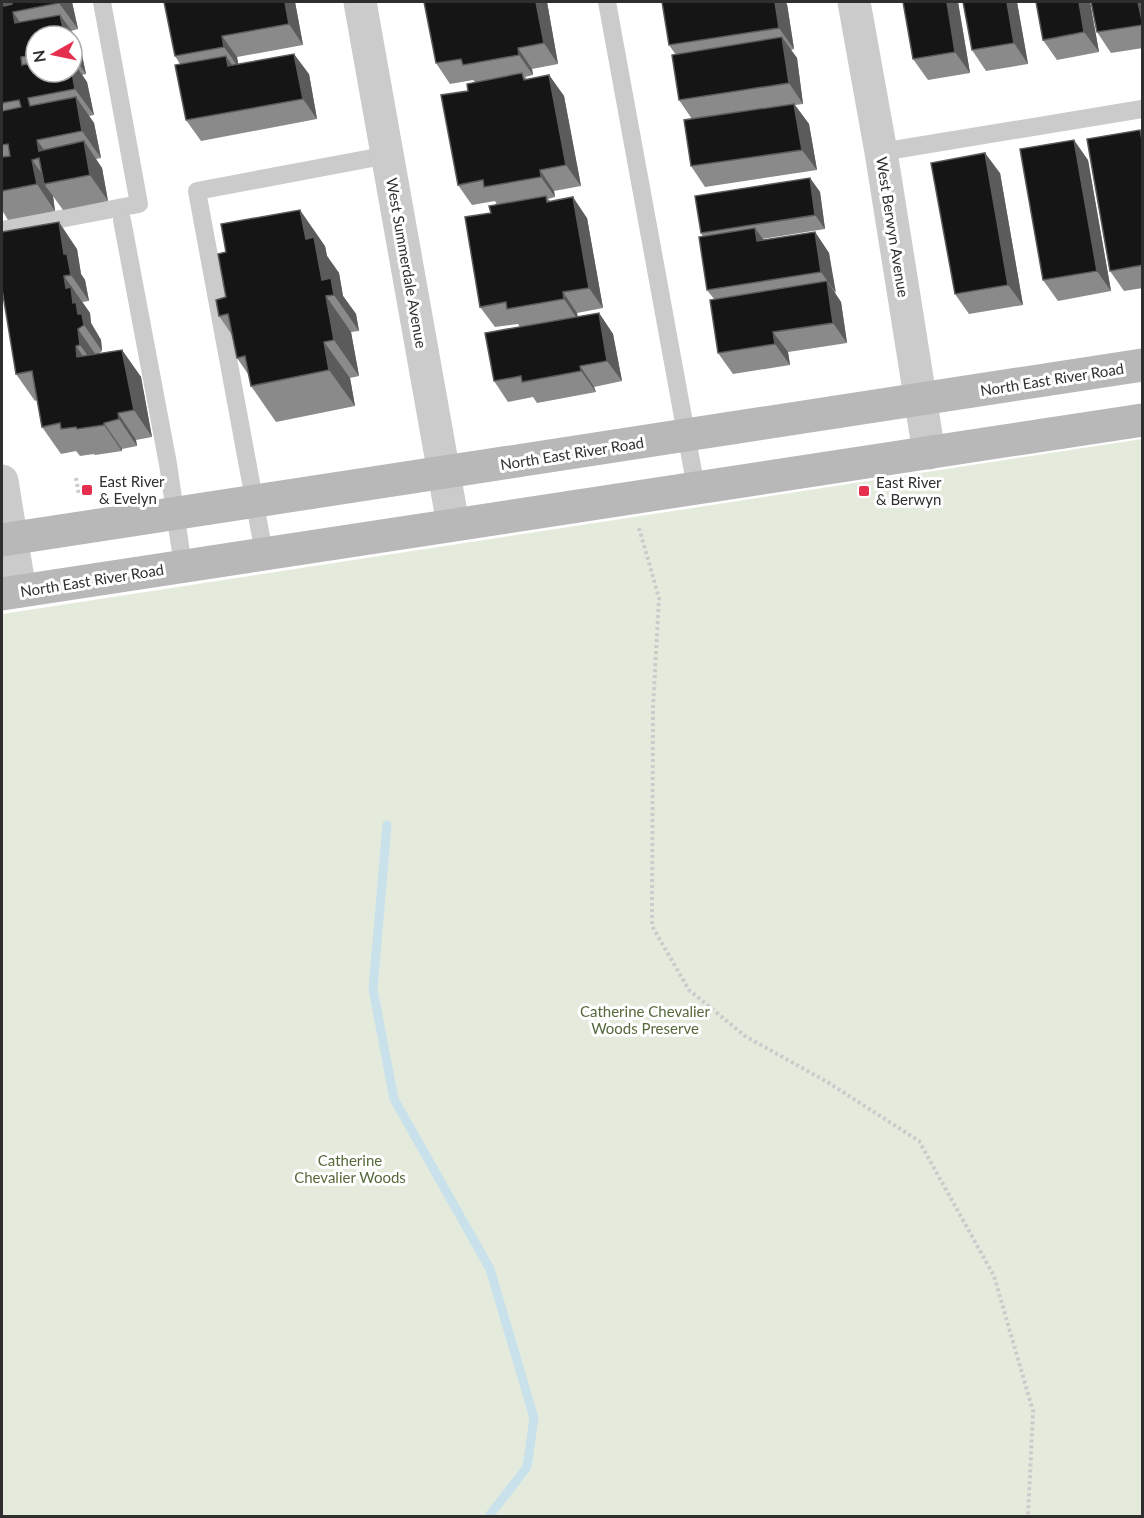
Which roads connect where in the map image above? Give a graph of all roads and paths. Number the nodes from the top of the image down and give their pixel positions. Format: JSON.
{"nodes":[{"id":1,"x":102,"y":2,"type":"edge"},
{"id":2,"x":360,"y":2,"type":"edge"},
{"id":3,"x":607,"y":2,"type":"edge"},
{"id":4,"x":854,"y":2,"type":"edge"},
{"id":5,"x":1143,"y":109,"type":"edge"},
{"id":6,"x":881,"y":152,"type":"junction"},
{"id":7,"x":388,"y":155,"type":"junction"},
{"id":8,"x":122,"y":220,"type":"dead end"},
{"id":9,"x":2,"y":230,"type":"edge"},
{"id":10,"x":1143,"y":365,"type":"edge"},
{"id":11,"x":920,"y":400,"type":"junction"},
{"id":12,"x":1143,"y":420,"type":"edge"},
{"id":13,"x":687,"y":436,"type":"junction"},
{"id":14,"x":928,"y":453,"type":"junction"},
{"id":15,"x":444,"y":473,"type":"junction"},
{"id":16,"x":2,"y":481,"type":"edge"},
{"id":17,"x":696,"y":488,"type":"junction"},
{"id":18,"x":255,"y":502,"type":"junction"},
{"id":19,"x":175,"y":514,"type":"junction"},
{"id":20,"x":453,"y":524,"type":"junction"},
{"id":21,"x":639,"y":528,"type":"dead end"},
{"id":22,"x":6,"y":539,"type":"edge"},
{"id":23,"x":264,"y":553,"type":"junction"},
{"id":24,"x":183,"y":566,"type":"junction"},
{"id":25,"x":11,"y":593,"type":"edge"},
{"id":26,"x":1028,"y":1516,"type":"edge"}],
"edges":[{"from":1,"to":9,"type":"lane"},
{"from":2,"to":7,"type":"street","name":"West Summerdale Avenue"},
{"from":3,"to":13,"type":"lane"},
{"from":4,"to":6,"type":"street","name":"West Berwyn Avenue"},
{"from":5,"to":6,"type":"lane"},
{"from":6,"to":11,"type":"street","name":"West Berwyn Avenue"},
{"from":7,"to":15,"type":"street","name":"West Summerdale Avenue"},
{"from":7,"to":18,"type":"lane"},
{"from":8,"to":19,"type":"lane"},
{"from":10,"to":11,"type":"main road","name":"North East River Road"},
{"from":11,"to":13,"type":"main road","name":"North East River Road"},
{"from":11,"to":14,"type":"street","name":"West Berwyn Avenue"},
{"from":12,"to":14,"type":"main road","name":"North East River Road"},
{"from":13,"to":15,"type":"main road","name":"North East River Road"},
{"from":13,"to":17,"type":"lane"},
{"from":14,"to":17,"type":"main road","name":"North East River Road"},
{"from":15,"to":18,"type":"main road","name":"North East River Road"},
{"from":15,"to":20,"type":"street","name":"West Summerdale Avenue"},
{"from":16,"to":22,"type":"street"},
{"from":17,"to":20,"type":"main road","name":"North East River Road"},
{"from":18,"to":19,"type":"main road","name":"North East River Road"},
{"from":18,"to":23,"type":"lane"},
{"from":19,"to":22,"type":"main road","name":"North East River Road"},
{"from":19,"to":24,"type":"lane"},
{"from":20,"to":23,"type":"main road","name":"North East River Road"},
{"from":21,"to":26,"type":"path"},
{"from":22,"to":25,"type":"street"},
{"from":23,"to":24,"type":"main road","name":"North East River Road"},
{"from":24,"to":25,"type":"main road","name":"North East River Road"}]}
